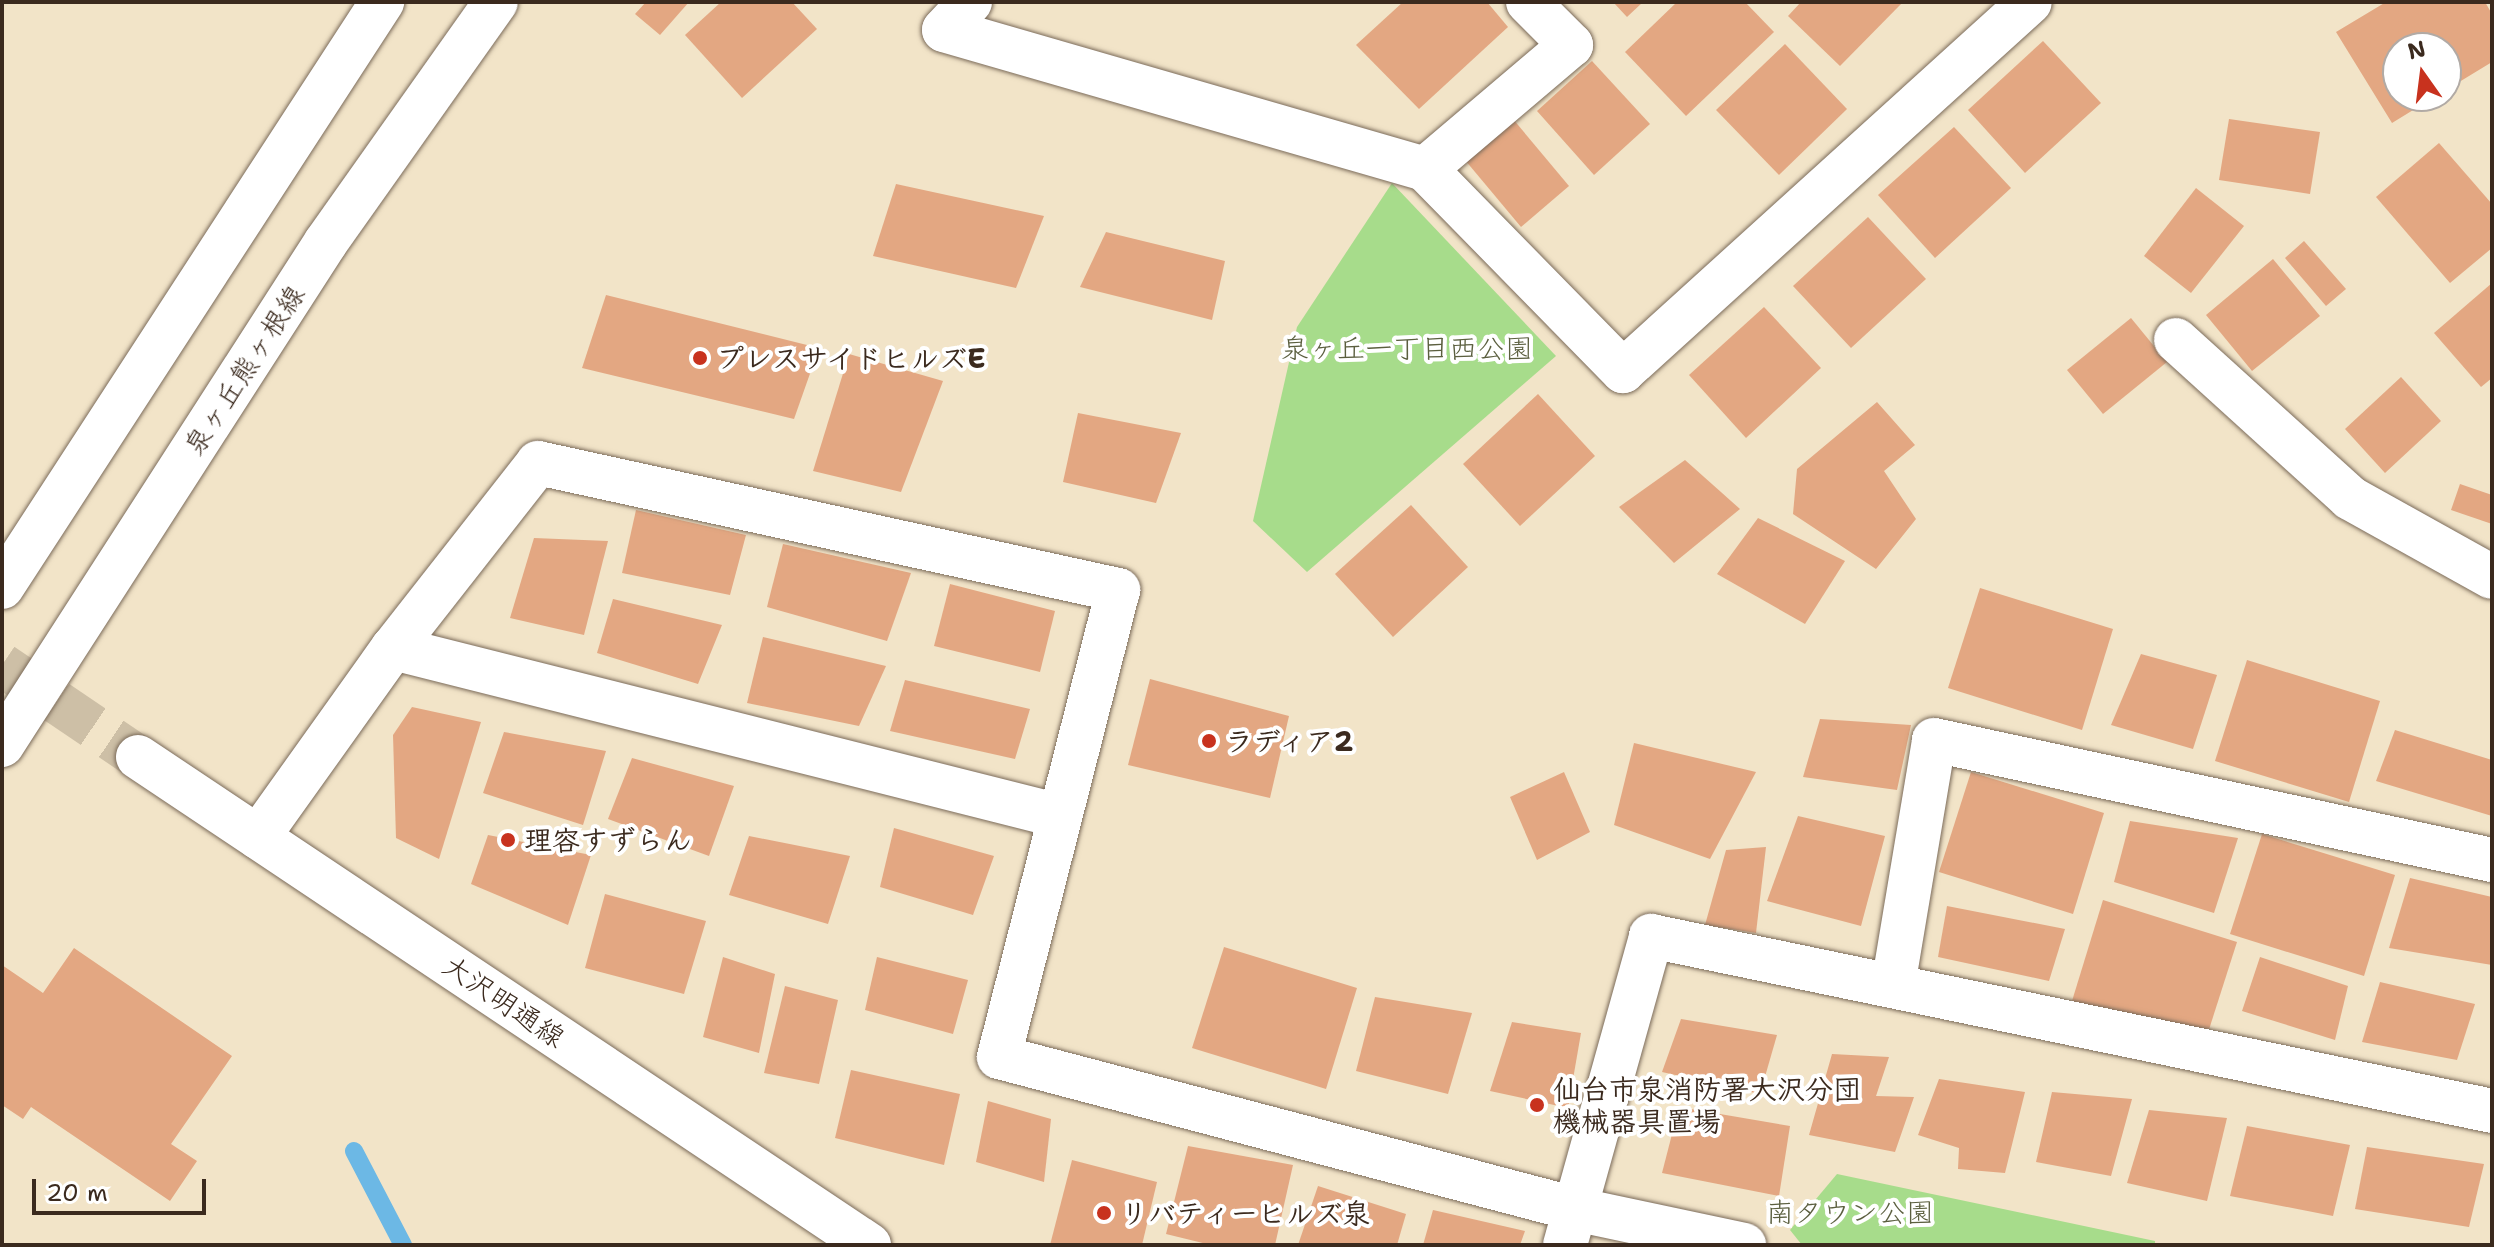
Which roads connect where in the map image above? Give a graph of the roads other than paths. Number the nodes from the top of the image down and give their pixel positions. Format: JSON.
{"nodes":[{"id":1,"x":382,"y":2,"type":"edge"},
{"id":2,"x":496,"y":2,"type":"edge"},
{"id":3,"x":970,"y":2,"type":"edge"},
{"id":4,"x":1528,"y":2,"type":"edge"},
{"id":5,"x":2025,"y":3,"type":"edge"},
{"id":6,"x":1425,"y":169,"type":"junction"},
{"id":7,"x":2176,"y":340,"type":"dead end"},
{"id":8,"x":2492,"y":577,"type":"edge"},
{"id":9,"x":2,"y":587,"type":"edge"},
{"id":10,"x":393,"y":648,"type":"junction"},
{"id":11,"x":2,"y":745,"type":"edge"},
{"id":12,"x":138,"y":757,"type":"tunnel mouth"},
{"id":13,"x":1060,"y":816,"type":"junction"},
{"id":14,"x":258,"y":837,"type":"junction"},
{"id":15,"x":2492,"y":860,"type":"edge"},
{"id":16,"x":1893,"y":986,"type":"junction"},
{"id":17,"x":2492,"y":1111,"type":"edge"},
{"id":18,"x":1570,"y":1227,"type":"edge"},
{"id":19,"x":869,"y":1245,"type":"edge"},
{"id":20,"x":1744,"y":1245,"type":"edge"}],
"edges":[{"from":1,"to":9,"type":"street"},
{"from":2,"to":11,"type":"street","name":"泉ヶ丘熊ヶ根線"},
{"from":3,"to":6,"type":"street"},
{"from":4,"to":6,"type":"street"},
{"from":5,"to":6,"type":"street"},
{"from":7,"to":8,"type":"street"},
{"from":10,"to":13,"type":"street"},
{"from":10,"to":13,"type":"street"},
{"from":10,"to":14,"type":"street"},
{"from":12,"to":14,"type":"street","name":"大沢明通線"},
{"from":13,"to":18,"type":"street"},
{"from":14,"to":19,"type":"street","name":"大沢明通線"},
{"from":15,"to":16,"type":"street"},
{"from":16,"to":17,"type":"street"},
{"from":16,"to":18,"type":"street"},
{"from":18,"to":20,"type":"street"}]}
